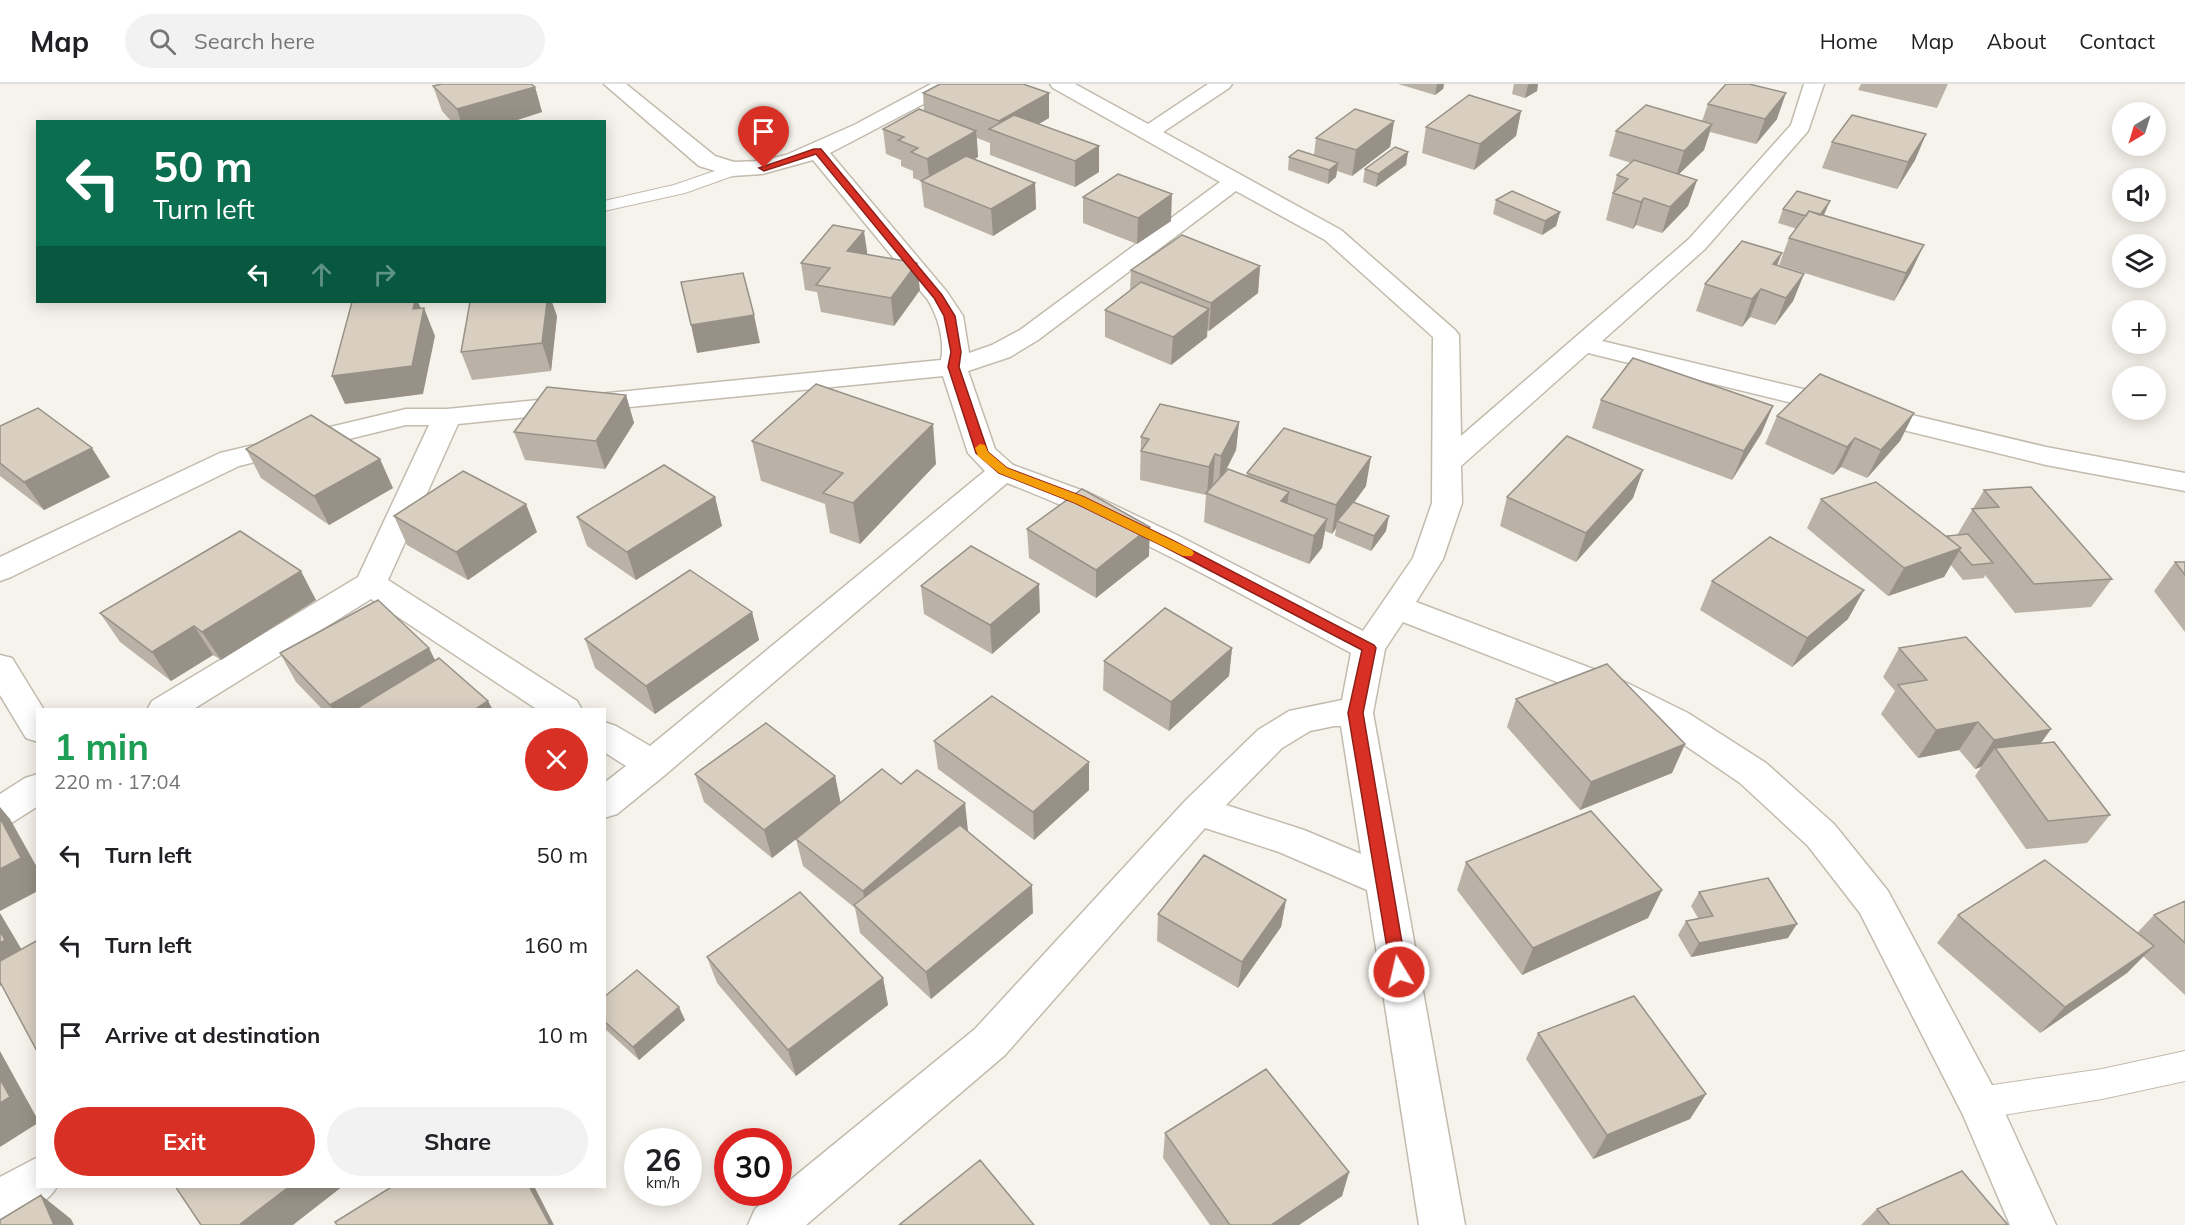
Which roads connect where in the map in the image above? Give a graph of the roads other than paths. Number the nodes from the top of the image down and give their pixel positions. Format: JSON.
{"nodes":[{"id":1,"x":614,"y":84,"type":"edge"},
{"id":2,"x":947,"y":84,"type":"edge"},
{"id":3,"x":1060,"y":84,"type":"edge"},
{"id":4,"x":1222,"y":84,"type":"edge"},
{"id":5,"x":1803,"y":95,"type":"edge"},
{"id":6,"x":1148,"y":133,"type":"junction"},
{"id":7,"x":818,"y":151,"type":"junction"},
{"id":8,"x":732,"y":170,"type":"junction"},
{"id":9,"x":1235,"y":181,"type":"junction"},
{"id":10,"x":606,"y":206,"type":"edge"},
{"id":11,"x":1583,"y":344,"type":"junction"},
{"id":12,"x":953,"y":367,"type":"junction"},
{"id":13,"x":447,"y":417,"type":"junction"},
{"id":14,"x":1447,"y":463,"type":"junction"},
{"id":15,"x":1003,"y":471,"type":"junction"},
{"id":16,"x":2185,"y":482,"type":"edge"},
{"id":17,"x":0,"y":570,"type":"edge"},
{"id":18,"x":371,"y":584,"type":"junction"},
{"id":19,"x":1396,"y":607,"type":"junction"},
{"id":20,"x":1369,"y":648,"type":"junction"},
{"id":21,"x":0,"y":667,"type":"edge"},
{"id":22,"x":167,"y":708,"type":"edge"},
{"id":23,"x":562,"y":708,"type":"edge"},
{"id":24,"x":1356,"y":713,"type":"junction"},
{"id":25,"x":36,"y":726,"type":"edge"},
{"id":26,"x":606,"y":736,"type":"edge"},
{"id":27,"x":652,"y":765,"type":"junction"},
{"id":28,"x":36,"y":789,"type":"edge"},
{"id":29,"x":606,"y":802,"type":"edge"},
{"id":30,"x":1198,"y":811,"type":"junction"},
{"id":31,"x":0,"y":812,"type":"edge"},
{"id":32,"x":1383,"y":880,"type":"junction"},
{"id":33,"x":2185,"y":1066,"type":"edge"},
{"id":34,"x":1979,"y":1103,"type":"junction"},
{"id":35,"x":36,"y":1180,"type":"edge"},
{"id":36,"x":0,"y":1202,"type":"edge"},
{"id":37,"x":771,"y":1225,"type":"edge"},
{"id":38,"x":1442,"y":1225,"type":"edge"},
{"id":39,"x":2033,"y":1225,"type":"edge"}],
"edges":[{"from":1,"to":8,"type":"street"},
{"from":2,"to":7,"type":"street"},
{"from":3,"to":6,"type":"street"},
{"from":4,"to":6,"type":"street"},
{"from":5,"to":11,"type":"street"},
{"from":6,"to":9,"type":"street"},
{"from":7,"to":8,"type":"street"},
{"from":7,"to":12,"type":"street"},
{"from":8,"to":10,"type":"lane"},
{"from":9,"to":12,"type":"street"},
{"from":9,"to":14,"type":"street"},
{"from":11,"to":14,"type":"street"},
{"from":11,"to":16,"type":"street"},
{"from":12,"to":13,"type":"street"},
{"from":12,"to":15,"type":"street"},
{"from":13,"to":17,"type":"street"},
{"from":13,"to":18,"type":"street"},
{"from":14,"to":19,"type":"street"},
{"from":15,"to":20,"type":"street"},
{"from":15,"to":27,"type":"street"},
{"from":18,"to":22,"type":"street"},
{"from":18,"to":23,"type":"street"},
{"from":19,"to":20,"type":"street"},
{"from":19,"to":34,"type":"street"},
{"from":20,"to":24,"type":"street"},
{"from":21,"to":25,"type":"street"},
{"from":24,"to":30,"type":"street"},
{"from":24,"to":32,"type":"street"},
{"from":26,"to":27,"type":"street"},
{"from":27,"to":29,"type":"street"},
{"from":28,"to":31,"type":"street"},
{"from":30,"to":32,"type":"street"},
{"from":30,"to":37,"type":"street"},
{"from":32,"to":38,"type":"street"},
{"from":33,"to":34,"type":"lane"},
{"from":34,"to":39,"type":"street"},
{"from":35,"to":36,"type":"street"}]}
